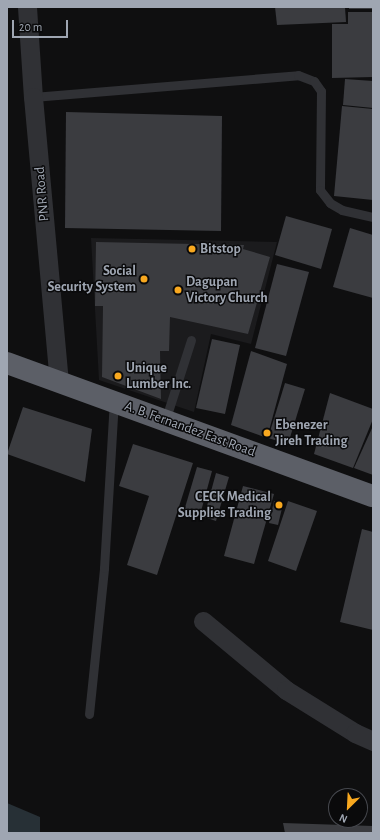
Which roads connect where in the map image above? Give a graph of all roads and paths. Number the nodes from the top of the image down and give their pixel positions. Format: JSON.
{"nodes":[{"id":1,"x":27,"y":7,"type":"edge"},
{"id":2,"x":33,"y":97,"type":"junction"},
{"id":3,"x":373,"y":217,"type":"edge"},
{"id":4,"x":191,"y":340,"type":"dead end"},
{"id":5,"x":7,"y":363,"type":"edge"},
{"id":6,"x":60,"y":382,"type":"junction"},
{"id":7,"x":114,"y":402,"type":"junction"},
{"id":8,"x":165,"y":421,"type":"junction"},
{"id":9,"x":373,"y":496,"type":"edge"},
{"id":10,"x":203,"y":621,"type":"dead end"},
{"id":11,"x":88,"y":714,"type":"dead end"},
{"id":12,"x":373,"y":741,"type":"edge"}],
"edges":[{"from":1,"to":2,"type":"street","name":"PNR Road"},
{"from":2,"to":3,"type":"lane"},
{"from":2,"to":6,"type":"street","name":"PNR Road"},
{"from":4,"to":8,"type":"lane"},
{"from":5,"to":6,"type":"highway","name":"A. B. Fernandez East Road"},
{"from":6,"to":7,"type":"highway","name":"A. B. Fernandez East Road"},
{"from":7,"to":8,"type":"highway","name":"A. B. Fernandez East Road"},
{"from":7,"to":11,"type":"lane"},
{"from":8,"to":9,"type":"highway","name":"A. B. Fernandez East Road"},
{"from":10,"to":12,"type":"street"}]}
